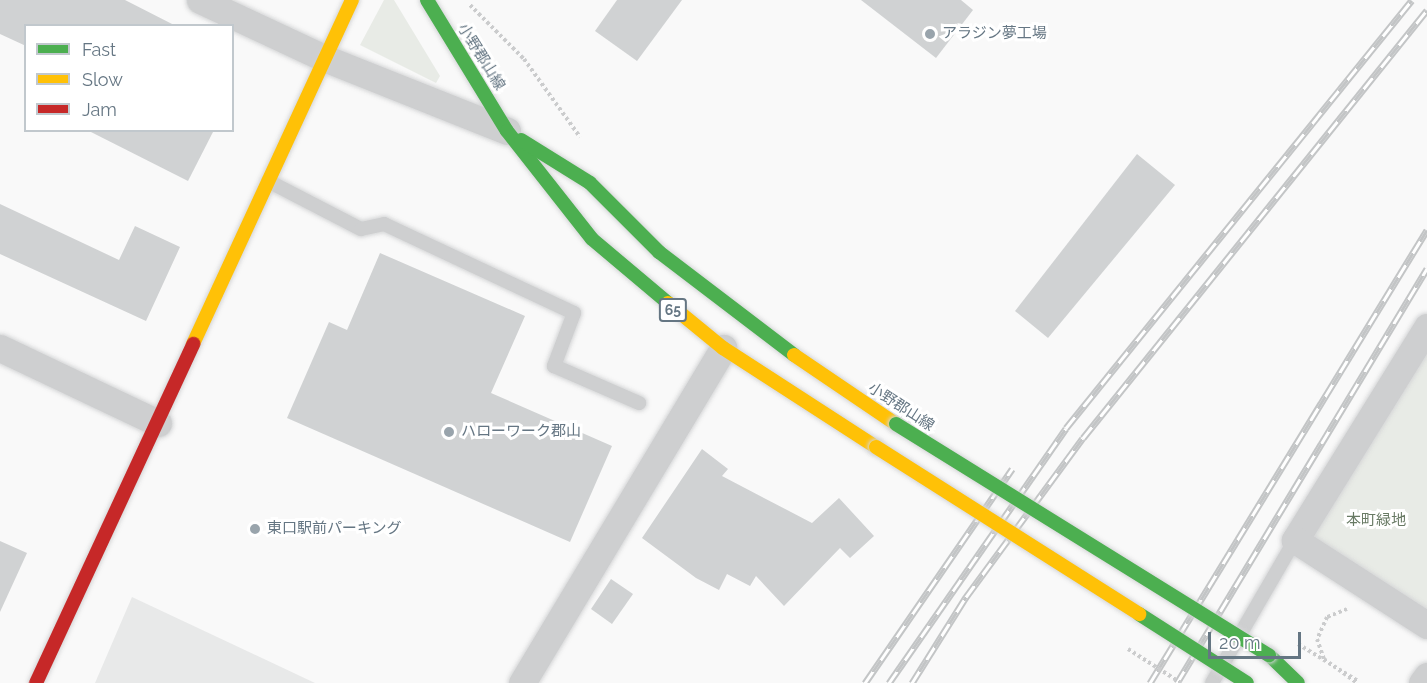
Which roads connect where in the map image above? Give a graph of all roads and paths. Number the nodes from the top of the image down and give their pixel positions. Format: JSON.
{"nodes":[{"id":1,"x":200,"y":0,"type":"edge"},
{"id":2,"x":352,"y":0,"type":"edge"},
{"id":3,"x":427,"y":0,"type":"edge"},
{"id":4,"x":465,"y":0,"type":"edge"},
{"id":5,"x":324,"y":58,"type":"junction"},
{"id":6,"x":507,"y":131,"type":"junction"},
{"id":7,"x":582,"y":140,"type":"dead end"},
{"id":8,"x":268,"y":181,"type":"junction"},
{"id":9,"x":1427,"y":327,"type":"edge"},
{"id":10,"x":0,"y":348,"type":"edge"},
{"id":11,"x":723,"y":348,"type":"junction"},
{"id":12,"x":639,"y":403,"type":"dead end"},
{"id":13,"x":158,"y":423,"type":"junction"},
{"id":14,"x":1295,"y":540,"type":"junction"},
{"id":15,"x":1357,"y":611,"type":"dead end"},
{"id":16,"x":1427,"y":625,"type":"edge"},
{"id":17,"x":1427,"y":676,"type":"edge"},
{"id":18,"x":1359,"y":682,"type":"edge"},
{"id":19,"x":36,"y":683,"type":"edge"},
{"id":20,"x":522,"y":683,"type":"edge"},
{"id":21,"x":1212,"y":683,"type":"edge"},
{"id":22,"x":1247,"y":683,"type":"edge"},
{"id":23,"x":1298,"y":683,"type":"edge"},
{"id":24,"x":1422,"y":683,"type":"edge"}],
"edges":[{"from":1,"to":5,"type":"street"},
{"from":2,"to":5,"type":"main road"},
{"from":3,"to":6,"type":"main road","name":"小野郡山線","number":"65"},
{"from":4,"to":7,"type":"path"},
{"from":5,"to":6,"type":"street"},
{"from":5,"to":8,"type":"main road"},
{"from":6,"to":11,"type":"main road","name":"小野郡山線","number":"65"},
{"from":6,"to":23,"type":"main road","name":"小野郡山線","number":"65","bridge":true},
{"from":8,"to":12,"type":"lane"},
{"from":8,"to":13,"type":"main road"},
{"from":9,"to":14,"type":"street"},
{"from":10,"to":13,"type":"street"},
{"from":11,"to":20,"type":"street"},
{"from":11,"to":22,"type":"main road","name":"小野郡山線","number":"65","bridge":true},
{"from":13,"to":19,"type":"main road"},
{"from":14,"to":16,"type":"street"},
{"from":14,"to":21,"type":"lane"},
{"from":15,"to":18,"type":"path"},
{"from":17,"to":24,"type":"street"}]}
